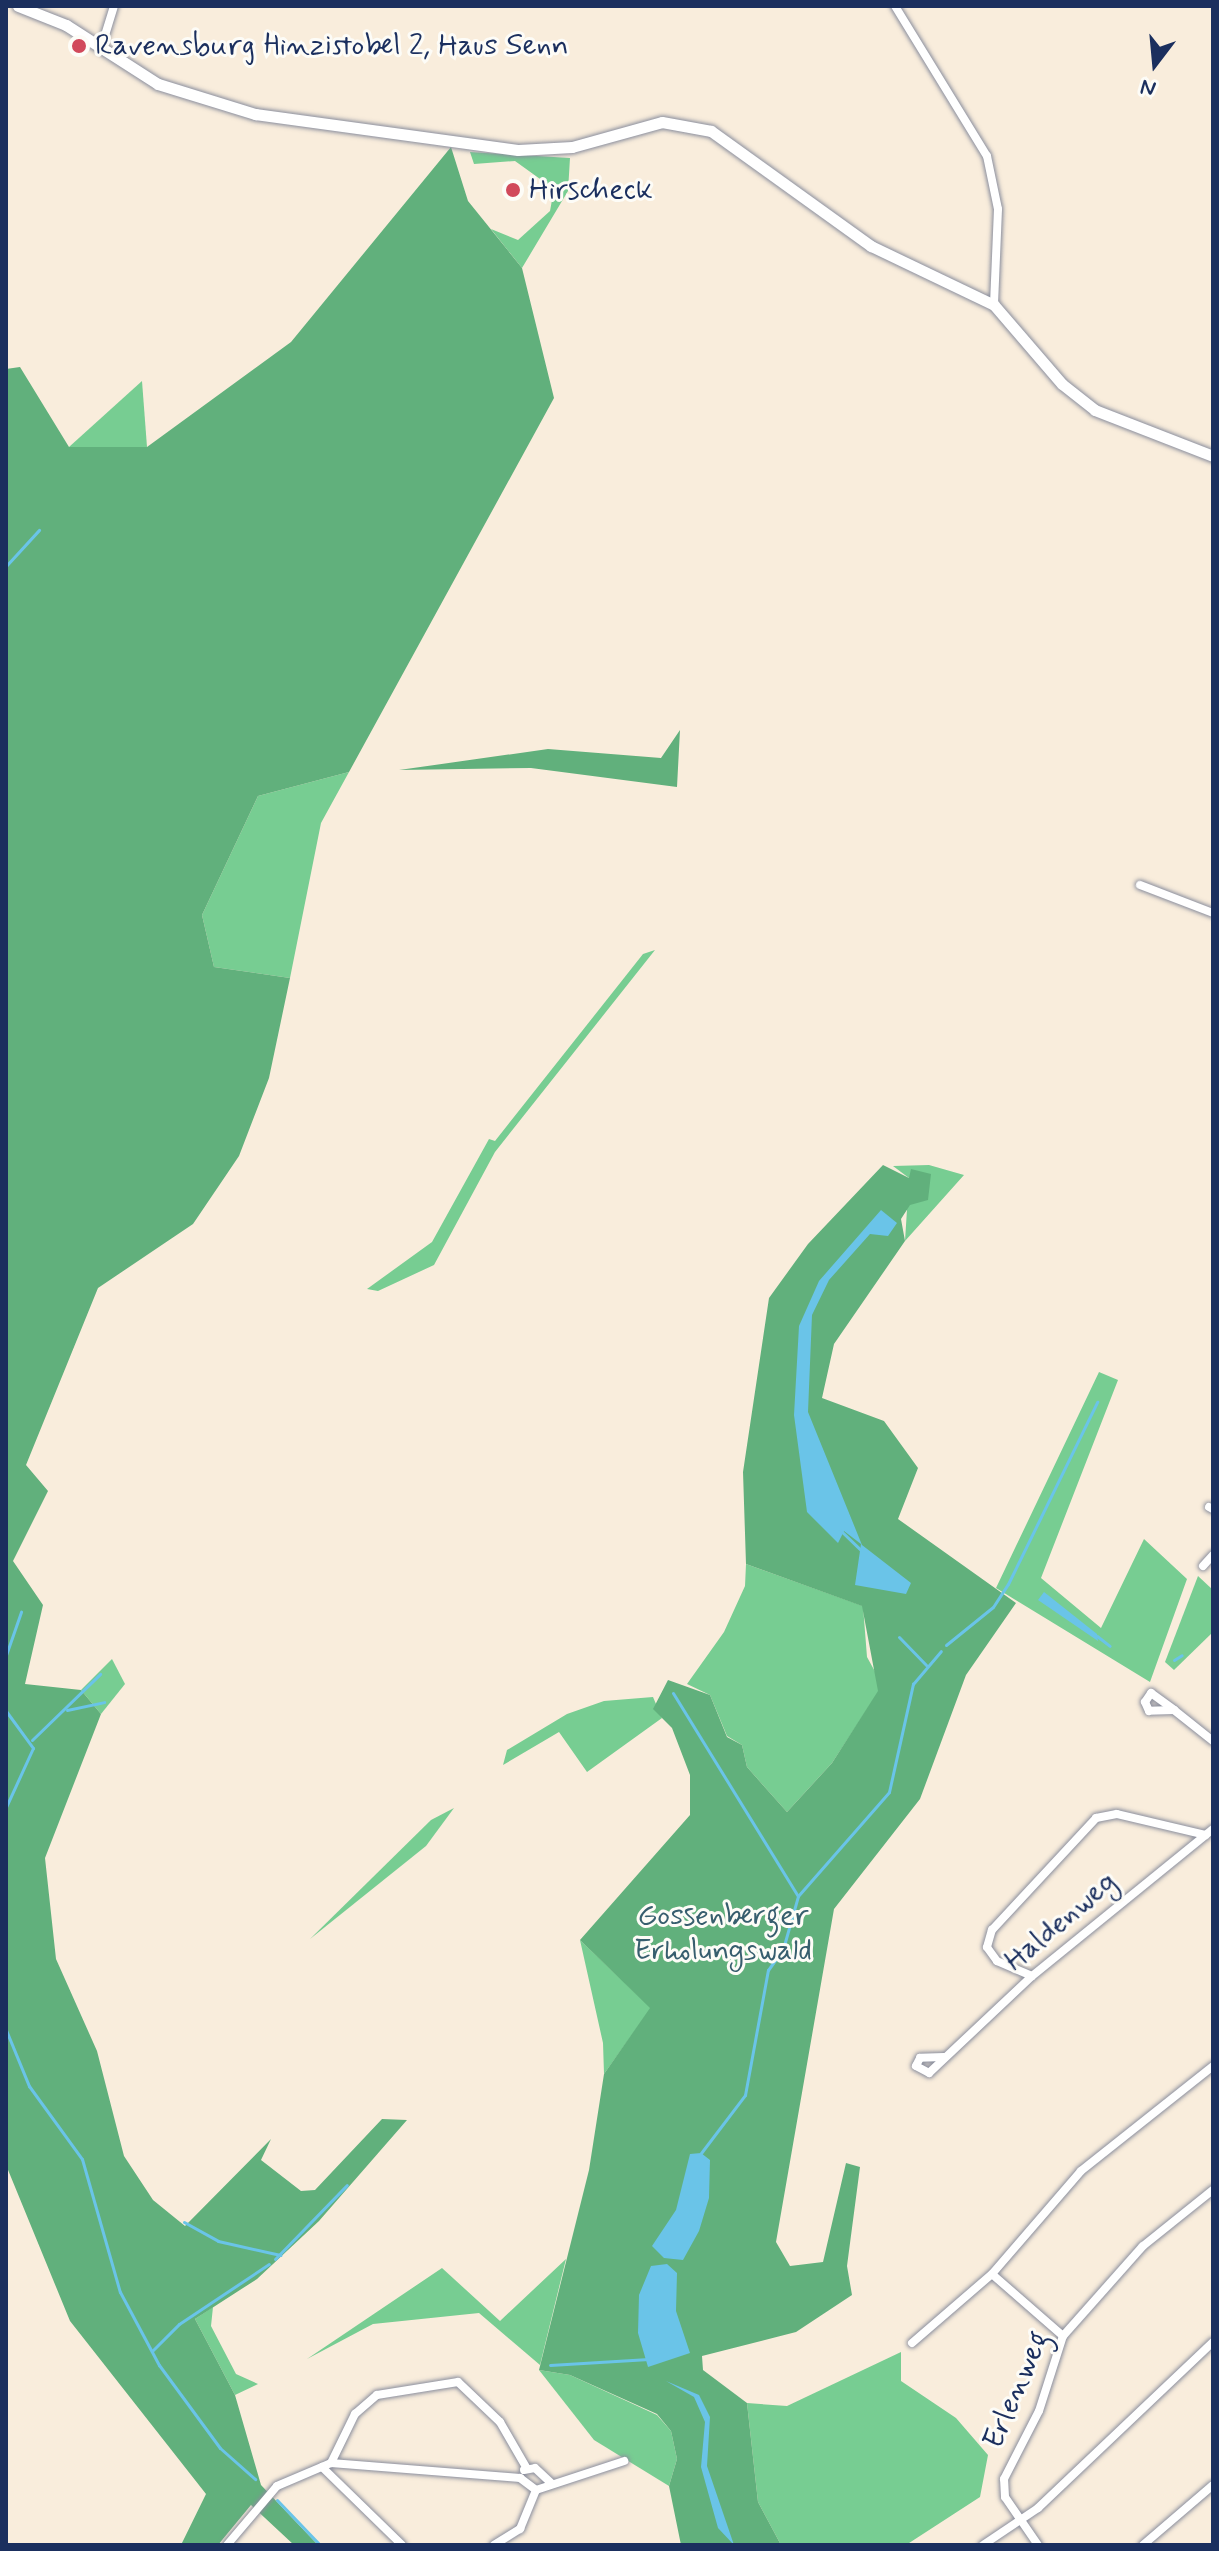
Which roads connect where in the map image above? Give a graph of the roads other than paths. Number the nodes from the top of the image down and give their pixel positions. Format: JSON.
{"nodes":[{"id":1,"x":18,"y":6,"type":"edge"},
{"id":2,"x":114,"y":6,"type":"edge"},
{"id":3,"x":895,"y":6,"type":"edge"},
{"id":4,"x":102,"y":45,"type":"junction"},
{"id":5,"x":994,"y":305,"type":"junction"},
{"id":6,"x":1213,"y":456,"type":"edge"},
{"id":7,"x":1140,"y":885,"type":"dead end"},
{"id":8,"x":1213,"y":913,"type":"edge"},
{"id":9,"x":1213,"y":1555,"type":"edge"},
{"id":10,"x":1203,"y":1566,"type":"dead end"},
{"id":11,"x":1174,"y":1710,"type":"dead end"},
{"id":12,"x":1213,"y":1741,"type":"edge"},
{"id":13,"x":1209,"y":1832,"type":"edge"},
{"id":14,"x":1032,"y":1976,"type":"junction"},
{"id":15,"x":944,"y":2057,"type":"dead end"},
{"id":16,"x":1213,"y":2066,"type":"edge"},
{"id":17,"x":1213,"y":2190,"type":"edge"},
{"id":18,"x":992,"y":2274,"type":"junction"},
{"id":19,"x":1063,"y":2336,"type":"junction"},
{"id":20,"x":1213,"y":2342,"type":"edge"},
{"id":21,"x":912,"y":2343,"type":"dead end"},
{"id":22,"x":624,"y":2461,"type":"dead end"},
{"id":23,"x":326,"y":2465,"type":"junction"},
{"id":24,"x":526,"y":2467,"type":"junction"},
{"id":25,"x":520,"y":2478,"type":"junction"},
{"id":26,"x":551,"y":2483,"type":"junction"},
{"id":27,"x":1213,"y":2485,"type":"edge"},
{"id":28,"x":536,"y":2490,"type":"junction"},
{"id":29,"x":1021,"y":2521,"type":"junction"},
{"id":30,"x":227,"y":2545,"type":"edge"},
{"id":31,"x":402,"y":2545,"type":"edge"},
{"id":32,"x":494,"y":2545,"type":"edge"},
{"id":33,"x":983,"y":2545,"type":"edge"},
{"id":34,"x":1038,"y":2545,"type":"edge"},
{"id":35,"x":1143,"y":2545,"type":"edge"}],
"edges":[{"from":1,"to":4,"type":"main road"},
{"from":2,"to":4,"type":"street"},
{"from":3,"to":5,"type":"street"},
{"from":4,"to":5,"type":"main road"},
{"from":5,"to":6,"type":"main road"},
{"from":7,"to":8,"type":"street"},
{"from":9,"to":10,"type":"street"},
{"from":11,"to":12,"type":"street"},
{"from":13,"to":14,"type":"street","name":"Haldenweg"},
{"from":13,"to":14,"type":"street"},
{"from":14,"to":15,"type":"street","name":"Haldenweg"},
{"from":16,"to":18,"type":"street"},
{"from":17,"to":19,"type":"street","name":"Erlenweg"},
{"from":18,"to":19,"type":"street"},
{"from":18,"to":21,"type":"street"},
{"from":19,"to":29,"type":"street","name":"Erlenweg"},
{"from":20,"to":29,"type":"street"},
{"from":22,"to":26,"type":"street"},
{"from":23,"to":24,"type":"street"},
{"from":23,"to":25,"type":"street"},
{"from":23,"to":30,"type":"street"},
{"from":23,"to":31,"type":"street"},
{"from":24,"to":25,"type":"street"},
{"from":24,"to":26,"type":"street"},
{"from":25,"to":28,"type":"street"},
{"from":26,"to":28,"type":"street"},
{"from":27,"to":35,"type":"street"},
{"from":28,"to":32,"type":"street"},
{"from":29,"to":33,"type":"street"},
{"from":29,"to":34,"type":"street","name":"Erlenweg"}]}
